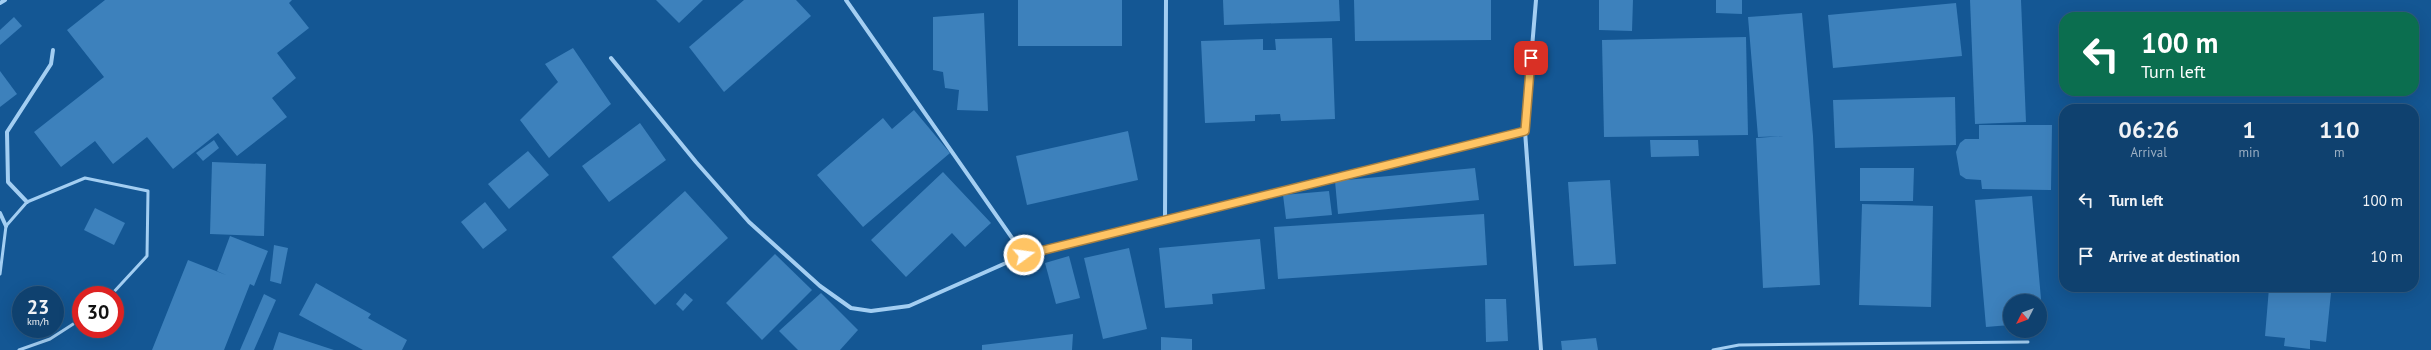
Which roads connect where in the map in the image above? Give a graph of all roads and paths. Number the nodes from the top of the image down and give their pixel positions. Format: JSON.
{"nodes":[{"id":1,"x":5,"y":0,"type":"edge"},
{"id":2,"x":846,"y":0,"type":"edge"},
{"id":3,"x":1166,"y":0,"type":"edge"},
{"id":4,"x":1536,"y":0,"type":"edge"},
{"id":5,"x":0,"y":3,"type":"edge"},
{"id":6,"x":53,"y":50,"type":"dead end"},
{"id":7,"x":611,"y":58,"type":"dead end"},
{"id":8,"x":1525,"y":131,"type":"junction"},
{"id":9,"x":28,"y":202,"type":"junction"},
{"id":10,"x":0,"y":213,"type":"edge"},
{"id":11,"x":1165,"y":219,"type":"junction"},
{"id":12,"x":6,"y":226,"type":"junction"},
{"id":13,"x":1024,"y":255,"type":"junction"},
{"id":14,"x":0,"y":274,"type":"edge"},
{"id":15,"x":119,"y":286,"type":"edge"},
{"id":16,"x":72,"y":325,"type":"edge"},
{"id":17,"x":2028,"y":342,"type":"dead end"},
{"id":18,"x":20,"y":350,"type":"edge"},
{"id":19,"x":1541,"y":350,"type":"edge"},
{"id":20,"x":1713,"y":350,"type":"edge"}],
"edges":[{"from":1,"to":5,"type":"street"},
{"from":2,"to":13,"type":"street"},
{"from":3,"to":11,"type":"street"},
{"from":4,"to":8,"type":"street"},
{"from":6,"to":9,"type":"street"},
{"from":7,"to":13,"type":"street"},
{"from":8,"to":11,"type":"street"},
{"from":8,"to":19,"type":"street"},
{"from":9,"to":12,"type":"lane"},
{"from":9,"to":15,"type":"lane"},
{"from":10,"to":12,"type":"street"},
{"from":11,"to":13,"type":"street"},
{"from":12,"to":14,"type":"lane"},
{"from":16,"to":18,"type":"lane"},
{"from":17,"to":20,"type":"lane"}]}
